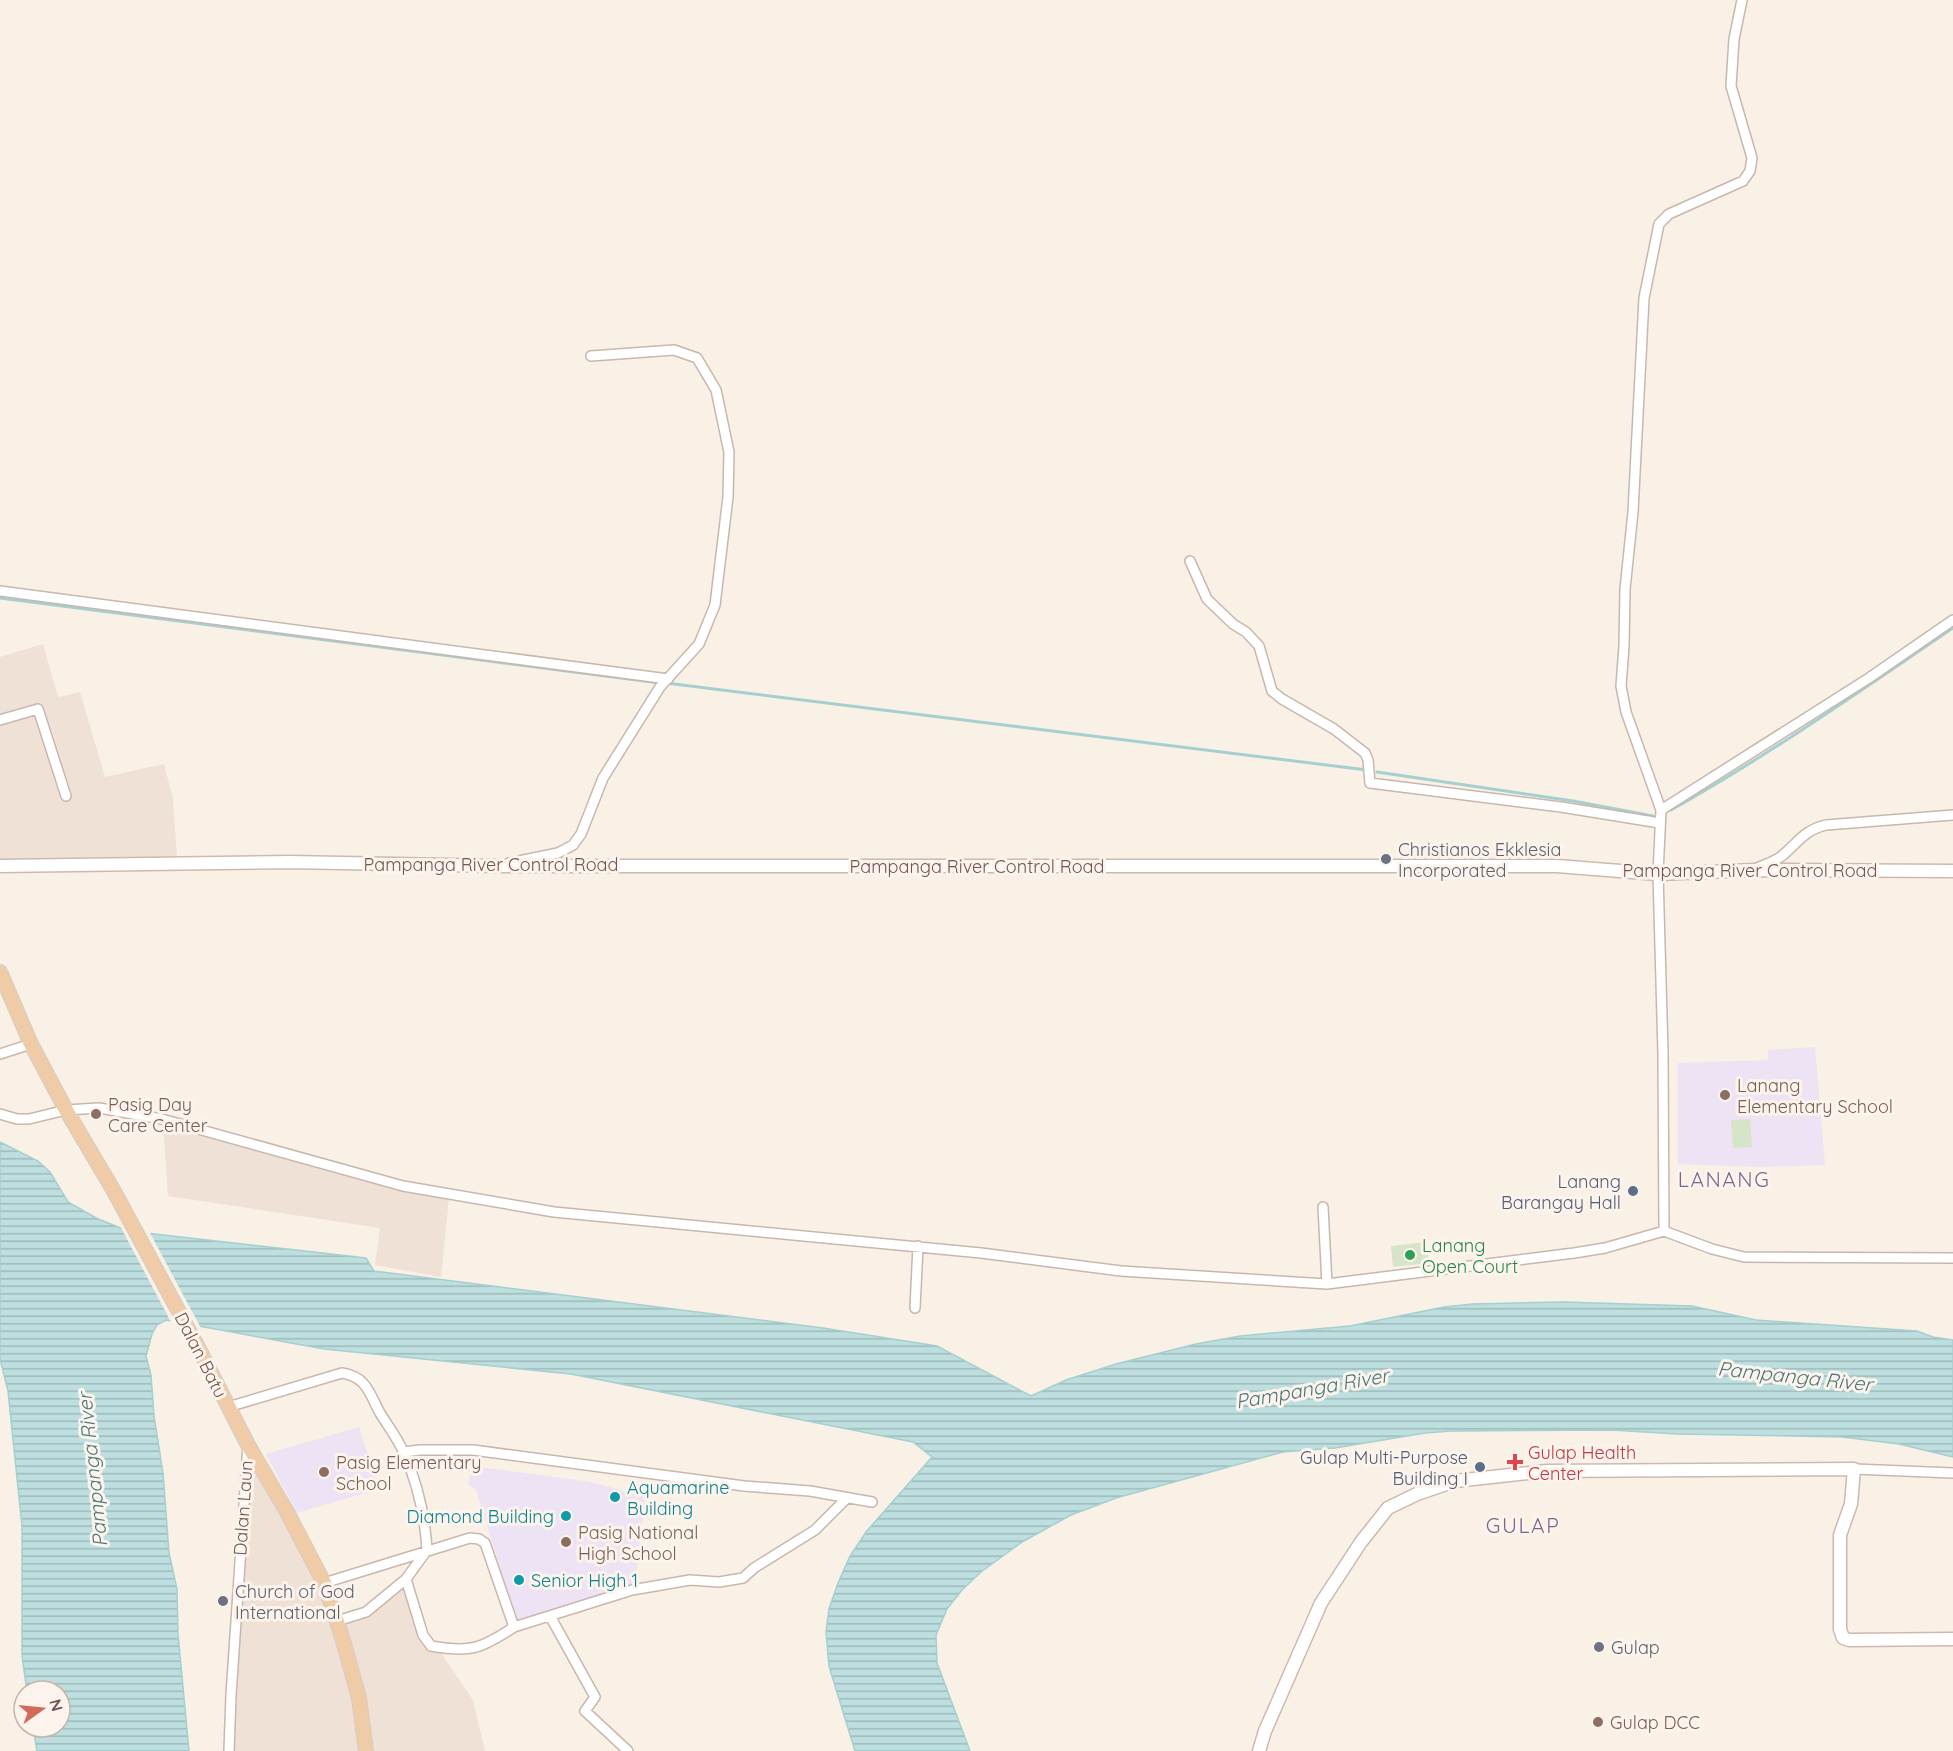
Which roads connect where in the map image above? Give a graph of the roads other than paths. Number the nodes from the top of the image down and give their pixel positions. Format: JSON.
{"nodes":[{"id":1,"x":1742,"y":0,"type":"edge"},
{"id":2,"x":591,"y":356,"type":"dead end"},
{"id":3,"x":1190,"y":561,"type":"dead end"},
{"id":4,"x":0,"y":591,"type":"edge"},
{"id":5,"x":1953,"y":620,"type":"edge"},
{"id":6,"x":664,"y":682,"type":"junction"},
{"id":7,"x":0,"y":720,"type":"edge"},
{"id":8,"x":66,"y":796,"type":"dead end"},
{"id":9,"x":1661,"y":810,"type":"junction"},
{"id":10,"x":1953,"y":815,"type":"edge"},
{"id":11,"x":1660,"y":823,"type":"junction"},
{"id":12,"x":0,"y":866,"type":"edge"},
{"id":13,"x":501,"y":866,"type":"junction"},
{"id":14,"x":1755,"y":870,"type":"junction"},
{"id":15,"x":1953,"y":871,"type":"edge"},
{"id":16,"x":1658,"y":874,"type":"junction"},
{"id":17,"x":0,"y":972,"type":"edge"},
{"id":18,"x":31,"y":1044,"type":"junction"},
{"id":19,"x":0,"y":1054,"type":"edge"},
{"id":20,"x":66,"y":1110,"type":"junction"},
{"id":21,"x":0,"y":1114,"type":"edge"},
{"id":22,"x":1323,"y":1207,"type":"dead end"},
{"id":23,"x":1664,"y":1231,"type":"junction"},
{"id":24,"x":918,"y":1246,"type":"junction"},
{"id":25,"x":1953,"y":1258,"type":"edge"},
{"id":26,"x":1327,"y":1284,"type":"junction"},
{"id":27,"x":915,"y":1308,"type":"dead end"},
{"id":28,"x":228,"y":1407,"type":"junction"},
{"id":29,"x":248,"y":1445,"type":"junction"},
{"id":30,"x":404,"y":1452,"type":"junction"},
{"id":31,"x":1854,"y":1469,"type":"junction"},
{"id":32,"x":1953,"y":1473,"type":"edge"},
{"id":33,"x":846,"y":1499,"type":"junction"},
{"id":34,"x":872,"y":1502,"type":"dead end"},
{"id":35,"x":427,"y":1551,"type":"junction"},
{"id":36,"x":406,"y":1578,"type":"junction"},
{"id":37,"x":324,"y":1583,"type":"junction"},
{"id":38,"x":550,"y":1616,"type":"junction"},
{"id":39,"x":337,"y":1621,"type":"junction"},
{"id":40,"x":514,"y":1627,"type":"junction"},
{"id":41,"x":1953,"y":1639,"type":"edge"},
{"id":42,"x":229,"y":1751,"type":"edge"},
{"id":43,"x":366,"y":1751,"type":"edge"},
{"id":44,"x":628,"y":1751,"type":"edge"},
{"id":45,"x":1259,"y":1751,"type":"edge"}],
"edges":[{"from":1,"to":9,"type":"street"},
{"from":2,"to":6,"type":"street"},
{"from":3,"to":11,"type":"street"},
{"from":4,"to":6,"type":"street"},
{"from":5,"to":9,"type":"street"},
{"from":6,"to":13,"type":"street"},
{"from":7,"to":8,"type":"street"},
{"from":9,"to":11,"type":"street"},
{"from":10,"to":14,"type":"street"},
{"from":11,"to":16,"type":"street"},
{"from":12,"to":13,"type":"main road","name":"Pampanga River Control Road"},
{"from":13,"to":16,"type":"main road","name":"Pampanga River Control Road"},
{"from":14,"to":15,"type":"main road","name":"Pampanga River Control Road"},
{"from":14,"to":16,"type":"main road","name":"Pampanga River Control Road"},
{"from":16,"to":23,"type":"street"},
{"from":17,"to":18,"type":"main road","name":"Dalan Batu"},
{"from":18,"to":19,"type":"street"},
{"from":18,"to":20,"type":"main road","name":"Dalan Batu"},
{"from":20,"to":21,"type":"street"},
{"from":20,"to":24,"type":"street"},
{"from":20,"to":28,"type":"main road","name":"Dalan Batu"},
{"from":22,"to":26,"type":"street"},
{"from":23,"to":25,"type":"street"},
{"from":23,"to":26,"type":"street"},
{"from":24,"to":26,"type":"street"},
{"from":24,"to":27,"type":"street"},
{"from":28,"to":29,"type":"main road","name":"Dalan Batu"},
{"from":28,"to":30,"type":"street"},
{"from":29,"to":37,"type":"main road","name":"Dalan Batu"},
{"from":29,"to":42,"type":"street","name":"Dalan Laun"},
{"from":30,"to":33,"type":"street"},
{"from":30,"to":35,"type":"street"},
{"from":31,"to":32,"type":"street"},
{"from":31,"to":41,"type":"main road"},
{"from":31,"to":45,"type":"main road"},
{"from":33,"to":34,"type":"street"},
{"from":33,"to":38,"type":"street"},
{"from":35,"to":36,"type":"street"},
{"from":35,"to":37,"type":"street"},
{"from":35,"to":40,"type":"street"},
{"from":36,"to":39,"type":"street"},
{"from":36,"to":40,"type":"street"},
{"from":37,"to":39,"type":"main road","name":"Dalan Batu"},
{"from":38,"to":40,"type":"street"},
{"from":38,"to":44,"type":"street"},
{"from":39,"to":43,"type":"main road","name":"Dalan Batu"}]}
